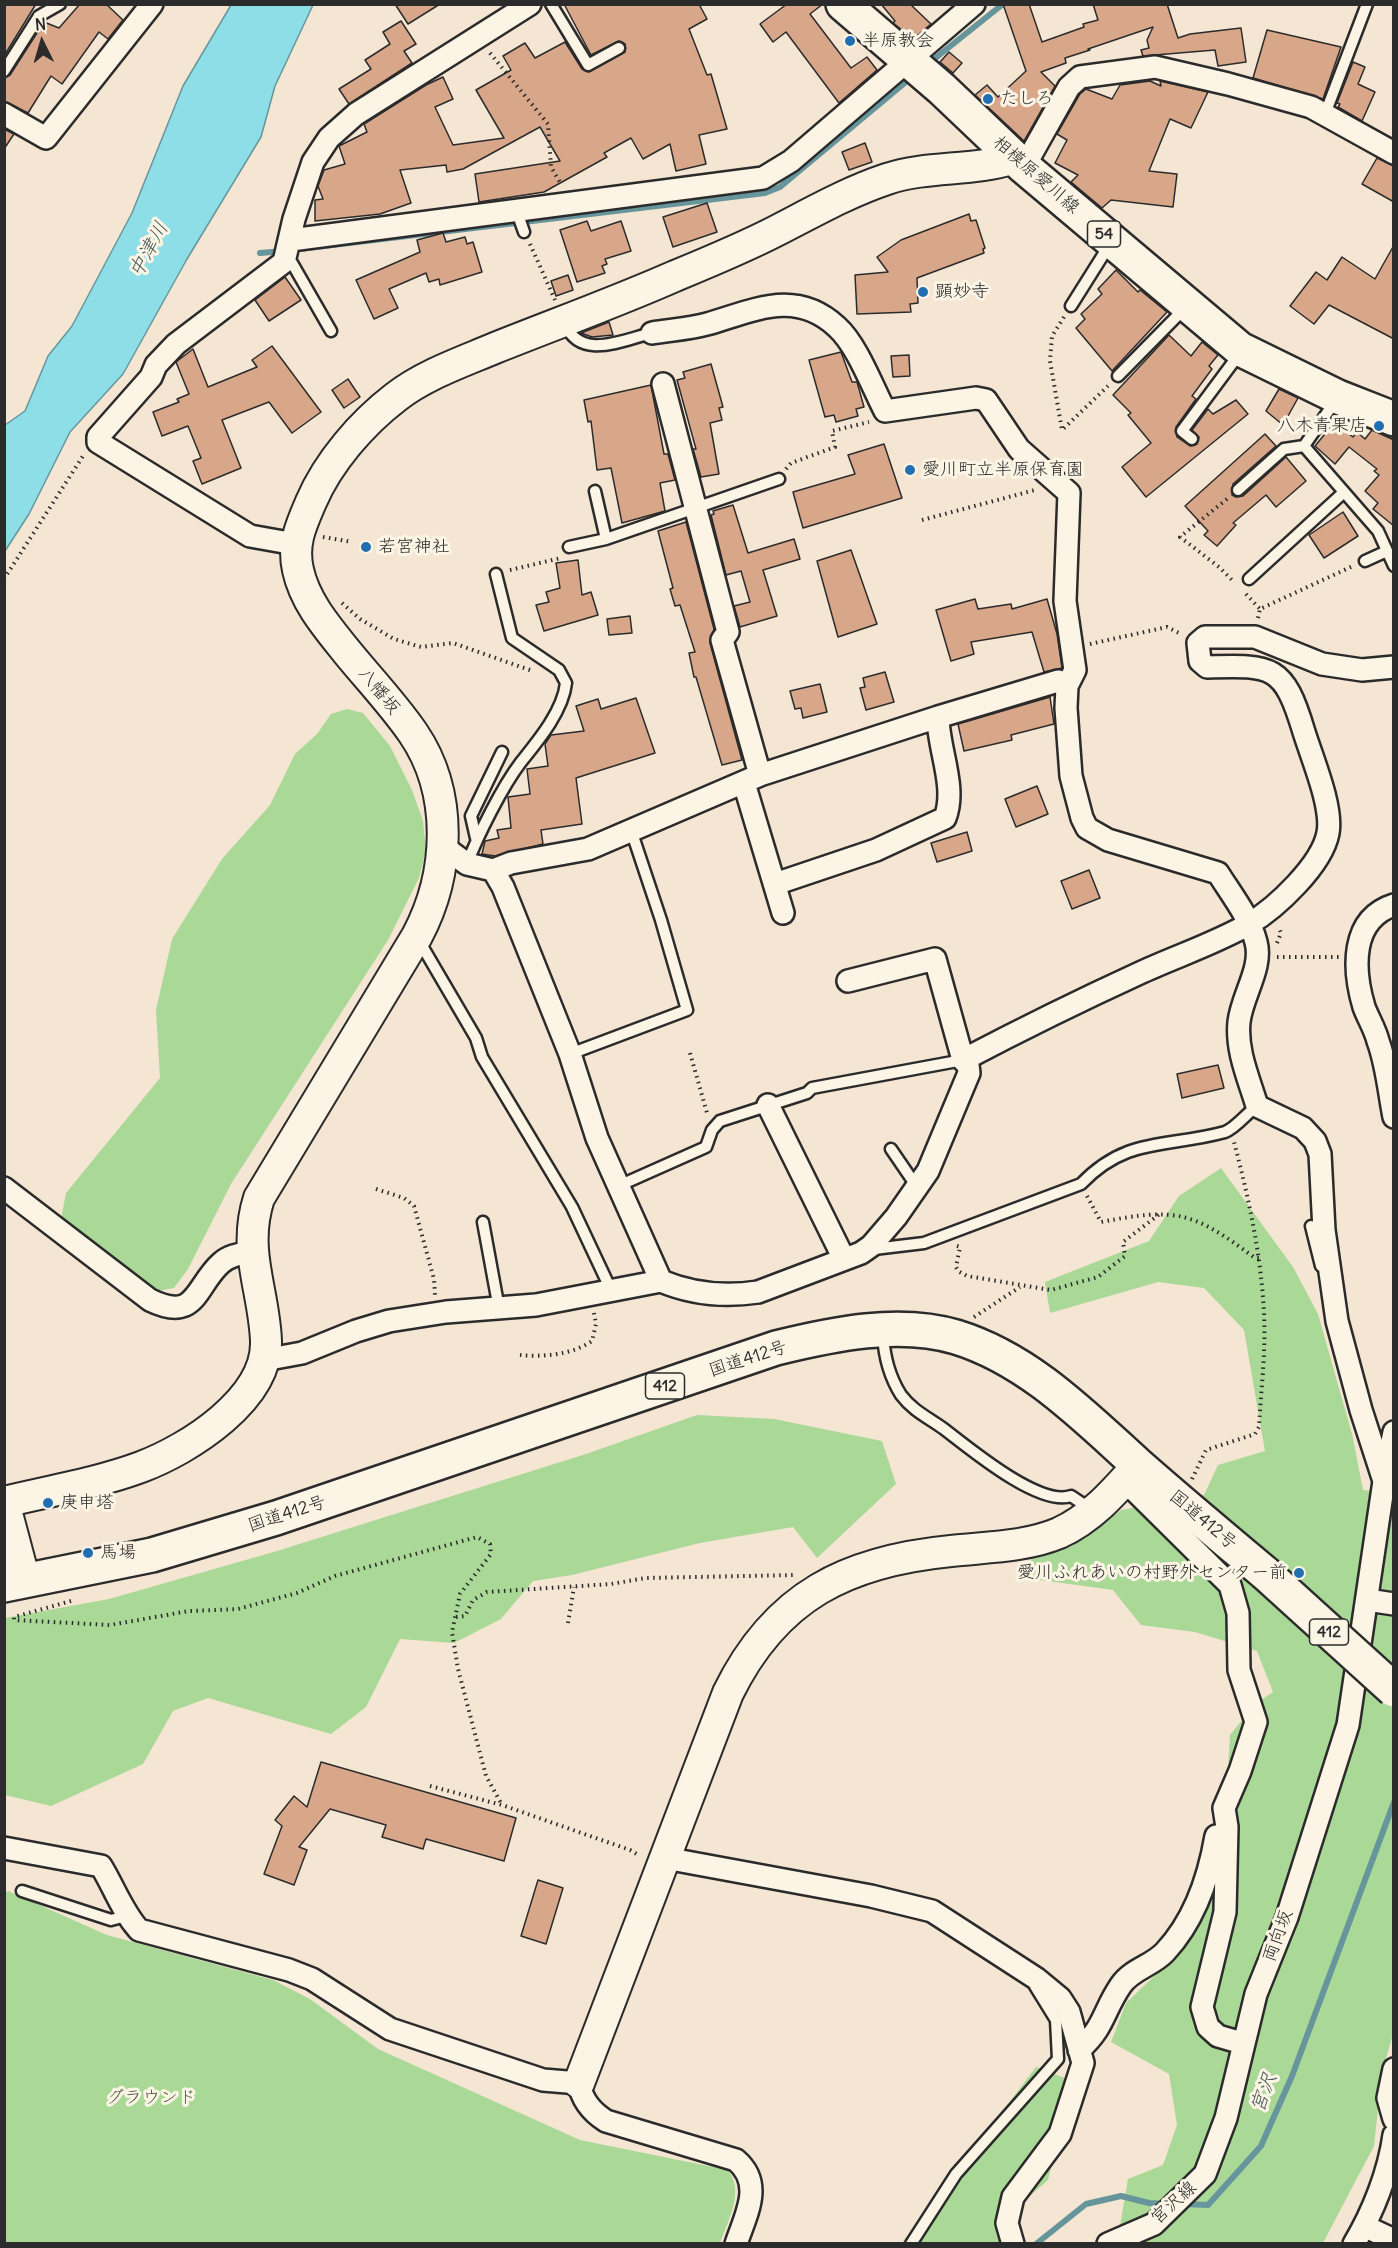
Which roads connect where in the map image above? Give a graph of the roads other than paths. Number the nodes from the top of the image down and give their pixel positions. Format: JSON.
{"nodes":[{"id":1,"x":60,"y":4,"type":"edge"},
{"id":2,"x":152,"y":4,"type":"edge"},
{"id":3,"x":530,"y":4,"type":"edge"},
{"id":4,"x":551,"y":4,"type":"edge"},
{"id":5,"x":843,"y":4,"type":"edge"},
{"id":6,"x":974,"y":4,"type":"edge"},
{"id":7,"x":1367,"y":4,"type":"edge"},
{"id":8,"x":619,"y":48,"type":"dead end"},
{"id":9,"x":910,"y":61,"type":"junction"},
{"id":10,"x":4,"y":71,"type":"edge"},
{"id":11,"x":4,"y":114,"type":"edge"},
{"id":12,"x":1325,"y":114,"type":"junction"},
{"id":13,"x":1394,"y":153,"type":"edge"},
{"id":14,"x":1019,"y":163,"type":"junction"},
{"id":15,"x":517,"y":212,"type":"junction"},
{"id":16,"x":524,"y":232,"type":"road end"},
{"id":17,"x":291,"y":240,"type":"junction"},
{"id":18,"x":1112,"y":241,"type":"junction"},
{"id":19,"x":284,"y":262,"type":"junction"},
{"id":20,"x":1189,"y":303,"type":"junction"},
{"id":21,"x":1071,"y":306,"type":"road end"},
{"id":22,"x":564,"y":321,"type":"junction"},
{"id":23,"x":332,"y":331,"type":"dead end"},
{"id":24,"x":652,"y":333,"type":"joint"},
{"id":25,"x":1240,"y":349,"type":"junction"},
{"id":26,"x":1118,"y":376,"type":"road end"},
{"id":27,"x":663,"y":384,"type":"dead end"},
{"id":28,"x":1338,"y":397,"type":"junction"},
{"id":29,"x":1394,"y":419,"type":"edge"},
{"id":30,"x":1192,"y":440,"type":"dead end"},
{"id":31,"x":1304,"y":446,"type":"junction"},
{"id":32,"x":779,"y":479,"type":"road end"},
{"id":33,"x":1238,"y":490,"type":"road end"},
{"id":34,"x":595,"y":491,"type":"dead end"},
{"id":35,"x":1343,"y":493,"type":"junction"},
{"id":36,"x":695,"y":510,"type":"junction"},
{"id":37,"x":606,"y":539,"type":"junction"},
{"id":38,"x":295,"y":544,"type":"junction"},
{"id":39,"x":569,"y":547,"type":"road end"},
{"id":40,"x":1387,"y":551,"type":"junction"},
{"id":41,"x":1365,"y":561,"type":"road end"},
{"id":42,"x":1394,"y":566,"type":"edge"},
{"id":43,"x":496,"y":574,"type":"road end"},
{"id":44,"x":1250,"y":579,"type":"dead end"},
{"id":45,"x":1394,"y":667,"type":"edge"},
{"id":46,"x":1067,"y":686,"type":"junction"},
{"id":47,"x":938,"y":717,"type":"junction"},
{"id":48,"x":502,"y":752,"type":"dead end"},
{"id":49,"x":752,"y":779,"type":"junction"},
{"id":50,"x":630,"y":830,"type":"junction"},
{"id":51,"x":476,"y":838,"type":"junction"},
{"id":52,"x":455,"y":855,"type":"junction"},
{"id":53,"x":493,"y":870,"type":"junction"},
{"id":54,"x":775,"y":884,"type":"junction"},
{"id":55,"x":1394,"y":905,"type":"edge"},
{"id":56,"x":783,"y":913,"type":"dead end"},
{"id":57,"x":1249,"y":924,"type":"junction"},
{"id":58,"x":417,"y":936,"type":"junction"},
{"id":59,"x":848,"y":981,"type":"dead end"},
{"id":60,"x":570,"y":1054,"type":"junction"},
{"id":61,"x":963,"y":1060,"type":"junction"},
{"id":62,"x":768,"y":1105,"type":"junction"},
{"id":63,"x":1257,"y":1107,"type":"junction"},
{"id":64,"x":1394,"y":1117,"type":"edge"},
{"id":65,"x":891,"y":1149,"type":"dead end"},
{"id":66,"x":616,"y":1187,"type":"junction"},
{"id":67,"x":917,"y":1187,"type":"junction"},
{"id":68,"x":4,"y":1188,"type":"edge"},
{"id":69,"x":483,"y":1222,"type":"dead end"},
{"id":70,"x":1311,"y":1226,"type":"dead end"},
{"id":71,"x":871,"y":1246,"type":"junction"},
{"id":72,"x":252,"y":1252,"type":"junction"},
{"id":73,"x":844,"y":1259,"type":"junction"},
{"id":74,"x":1329,"y":1269,"type":"junction"},
{"id":75,"x":661,"y":1281,"type":"junction"},
{"id":76,"x":611,"y":1290,"type":"junction"},
{"id":77,"x":499,"y":1309,"type":"junction"},
{"id":78,"x":883,"y":1331,"type":"junction"},
{"id":79,"x":264,"y":1360,"type":"junction"},
{"id":80,"x":1394,"y":1432,"type":"edge"},
{"id":81,"x":1131,"y":1472,"type":"junction"},
{"id":82,"x":1384,"y":1481,"type":"junction"},
{"id":83,"x":4,"y":1502,"type":"edge"},
{"id":84,"x":1094,"y":1511,"type":"junction"},
{"id":85,"x":15,"y":1583,"type":"edge"},
{"id":86,"x":1367,"y":1600,"type":"junction"},
{"id":87,"x":1394,"y":1604,"type":"edge"},
{"id":88,"x":1394,"y":1690,"type":"edge"},
{"id":89,"x":1224,"y":1808,"type":"junction"},
{"id":90,"x":4,"y":1848,"type":"edge"},
{"id":91,"x":663,"y":1864,"type":"junction"},
{"id":92,"x":22,"y":1892,"type":"dead end"},
{"id":93,"x":126,"y":1916,"type":"junction"},
{"id":94,"x":1037,"y":1979,"type":"junction"},
{"id":95,"x":1242,"y":2043,"type":"junction"},
{"id":96,"x":1079,"y":2050,"type":"junction"},
{"id":97,"x":1394,"y":2069,"type":"edge"},
{"id":98,"x":579,"y":2083,"type":"junction"},
{"id":99,"x":1394,"y":2119,"type":"edge"},
{"id":100,"x":1394,"y":2135,"type":"edge"},
{"id":101,"x":1206,"y":2174,"type":"joint"},
{"id":102,"x":1359,"y":2235,"type":"edge"},
{"id":103,"x":1394,"y":2240,"type":"edge"},
{"id":104,"x":736,"y":2244,"type":"edge"},
{"id":105,"x":911,"y":2244,"type":"edge"},
{"id":106,"x":1013,"y":2244,"type":"edge"},
{"id":107,"x":1108,"y":2244,"type":"edge"}],
"edges":[{"from":1,"to":10,"type":"lane"},
{"from":2,"to":11,"type":"street"},
{"from":3,"to":17,"type":"street"},
{"from":4,"to":8,"type":"lane"},
{"from":5,"to":9,"type":"main road","name":"相模原愛川線","number":"54"},
{"from":6,"to":9,"type":"street"},
{"from":7,"to":12,"type":"lane"},
{"from":9,"to":14,"type":"main road","name":"相模原愛川線","number":"54"},
{"from":9,"to":15,"type":"street"},
{"from":12,"to":13,"type":"street"},
{"from":12,"to":14,"type":"street"},
{"from":14,"to":18,"type":"main road","name":"相模原愛川線","number":"54"},
{"from":14,"to":22,"type":"street"},
{"from":15,"to":16,"type":"lane"},
{"from":15,"to":17,"type":"street"},
{"from":17,"to":19,"type":"street"},
{"from":18,"to":20,"type":"main road","name":"相模原愛川線","number":"54"},
{"from":18,"to":21,"type":"lane"},
{"from":19,"to":23,"type":"lane"},
{"from":19,"to":38,"type":"street"},
{"from":20,"to":25,"type":"main road","name":"相模原愛川線","number":"54"},
{"from":20,"to":26,"type":"lane"},
{"from":22,"to":24,"type":"lane"},
{"from":22,"to":38,"type":"street"},
{"from":24,"to":46,"type":"street"},
{"from":25,"to":28,"type":"main road","name":"相模原愛川線","number":"54"},
{"from":25,"to":30,"type":"lane"},
{"from":27,"to":36,"type":"street"},
{"from":28,"to":29,"type":"main road","name":"相模原愛川線","number":"54"},
{"from":28,"to":31,"type":"lane"},
{"from":31,"to":33,"type":"lane"},
{"from":31,"to":35,"type":"lane"},
{"from":32,"to":36,"type":"lane"},
{"from":34,"to":37,"type":"lane"},
{"from":35,"to":40,"type":"lane"},
{"from":35,"to":44,"type":"lane"},
{"from":36,"to":37,"type":"lane"},
{"from":36,"to":49,"type":"street"},
{"from":37,"to":39,"type":"lane"},
{"from":38,"to":52,"type":"street","name":"八幡坂"},
{"from":40,"to":41,"type":"lane"},
{"from":40,"to":42,"type":"lane"},
{"from":43,"to":51,"type":"lane"},
{"from":45,"to":57,"type":"street"},
{"from":46,"to":47,"type":"street"},
{"from":46,"to":57,"type":"street"},
{"from":47,"to":49,"type":"street"},
{"from":47,"to":54,"type":"street"},
{"from":48,"to":51,"type":"lane"},
{"from":49,"to":50,"type":"street"},
{"from":49,"to":54,"type":"street"},
{"from":50,"to":53,"type":"street"},
{"from":50,"to":60,"type":"lane"},
{"from":51,"to":52,"type":"lane"},
{"from":52,"to":53,"type":"street"},
{"from":52,"to":58,"type":"street","name":"八幡坂"},
{"from":53,"to":60,"type":"street"},
{"from":54,"to":56,"type":"street"},
{"from":55,"to":64,"type":"street"},
{"from":57,"to":61,"type":"street"},
{"from":57,"to":63,"type":"street"},
{"from":58,"to":72,"type":"street","name":"八幡坂"},
{"from":58,"to":76,"type":"lane"},
{"from":59,"to":61,"type":"street"},
{"from":60,"to":66,"type":"street"},
{"from":61,"to":62,"type":"lane"},
{"from":61,"to":67,"type":"street"},
{"from":62,"to":66,"type":"lane"},
{"from":62,"to":73,"type":"street"},
{"from":63,"to":71,"type":"lane"},
{"from":63,"to":74,"type":"street"},
{"from":65,"to":67,"type":"lane"},
{"from":66,"to":75,"type":"street"},
{"from":67,"to":71,"type":"street"},
{"from":68,"to":72,"type":"street"},
{"from":69,"to":77,"type":"lane"},
{"from":70,"to":74,"type":"lane"},
{"from":71,"to":73,"type":"street"},
{"from":72,"to":79,"type":"street","name":"八幡坂"},
{"from":73,"to":75,"type":"street"},
{"from":74,"to":82,"type":"street"},
{"from":75,"to":76,"type":"street"},
{"from":76,"to":77,"type":"street"},
{"from":77,"to":79,"type":"street"},
{"from":78,"to":81,"type":"main road","name":"国道412号","number":"412"},
{"from":78,"to":84,"type":"lane"},
{"from":78,"to":85,"type":"main road","name":"国道412号","number":"412"},
{"from":79,"to":83,"type":"street"},
{"from":80,"to":82,"type":"street","name":"両向坂"},
{"from":81,"to":84,"type":"street"},
{"from":81,"to":88,"type":"main road","name":"国道412号","number":"412","bridge":true},
{"from":81,"to":89,"type":"street"},
{"from":82,"to":86,"type":"street","name":"両向坂"},
{"from":83,"to":85,"type":"street"},
{"from":84,"to":91,"type":"street"},
{"from":86,"to":87,"type":"street"},
{"from":86,"to":95,"type":"street","name":"両向坂"},
{"from":89,"to":95,"type":"street"},
{"from":89,"to":96,"type":"street"},
{"from":90,"to":93,"type":"street"},
{"from":91,"to":94,"type":"street"},
{"from":91,"to":98,"type":"street"},
{"from":92,"to":93,"type":"lane"},
{"from":93,"to":98,"type":"street"},
{"from":94,"to":96,"type":"street"},
{"from":94,"to":105,"type":"lane"},
{"from":95,"to":101,"type":"street","name":"両向坂"},
{"from":96,"to":106,"type":"street"},
{"from":97,"to":99,"type":"street"},
{"from":98,"to":104,"type":"street"},
{"from":100,"to":102,"type":"street"},
{"from":101,"to":107,"type":"street","name":"宮沢線"},
{"from":102,"to":103,"type":"street"}]}
